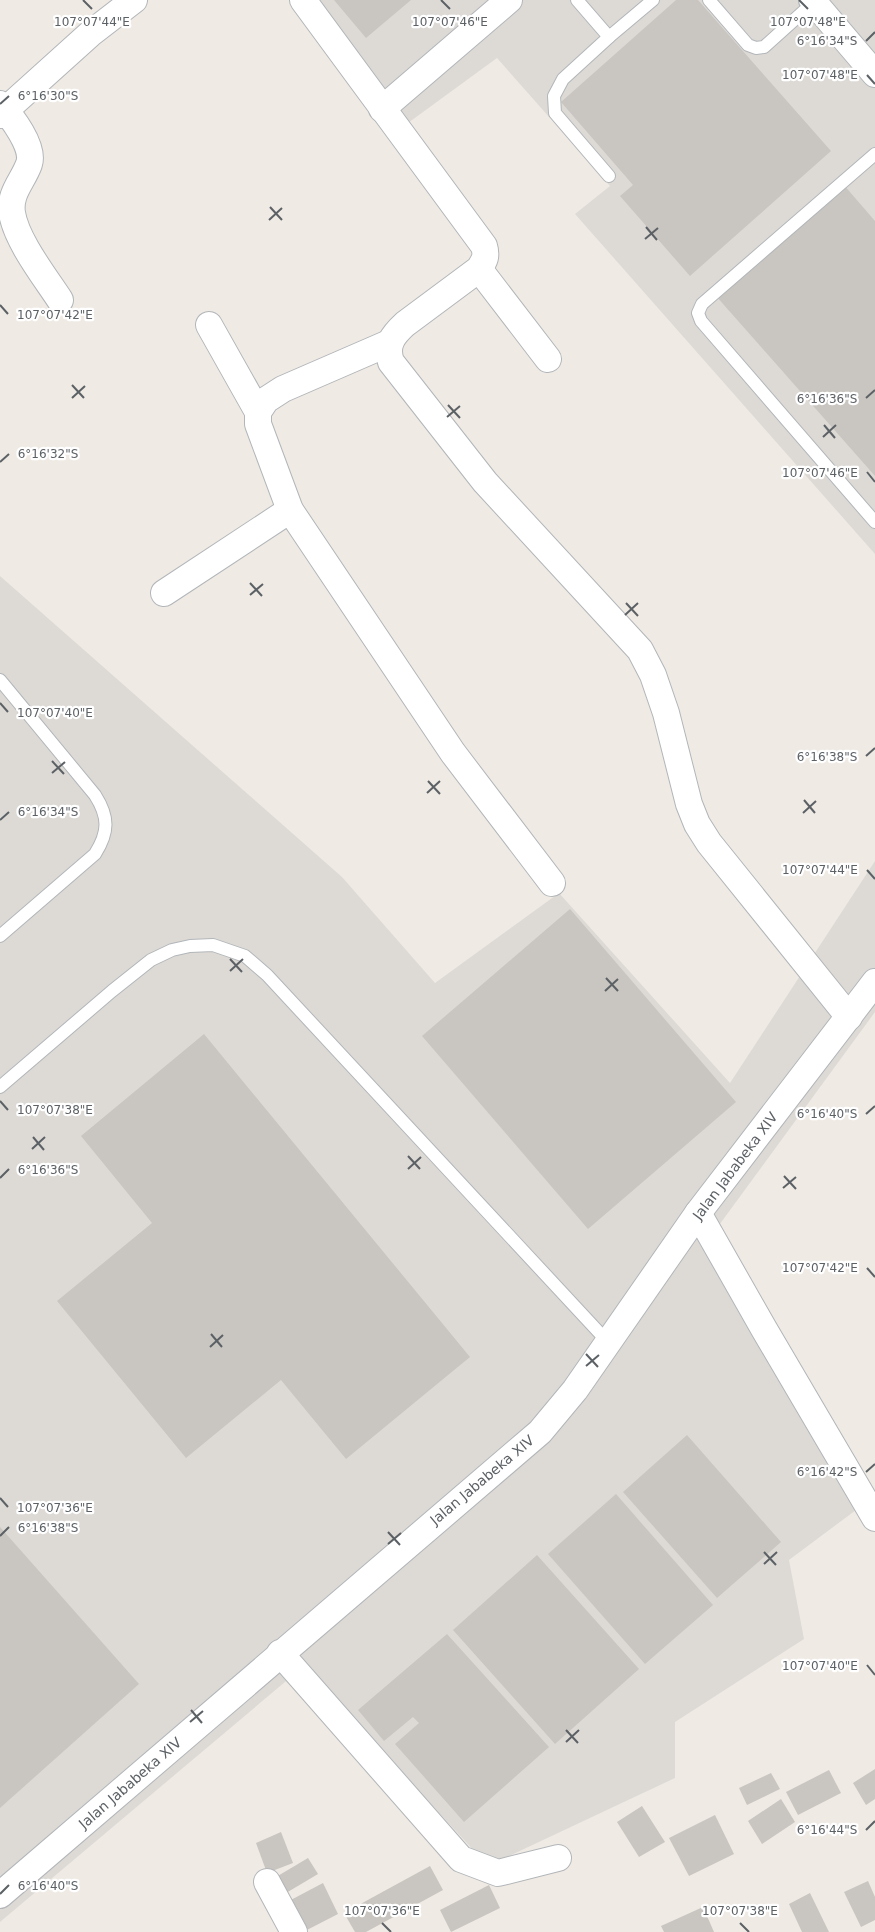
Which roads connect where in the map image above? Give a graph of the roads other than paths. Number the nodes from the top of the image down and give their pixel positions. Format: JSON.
{"nodes":[{"id":1,"x":134,"y":0,"type":"edge"},
{"id":2,"x":303,"y":0,"type":"edge"},
{"id":3,"x":508,"y":0,"type":"edge"},
{"id":4,"x":577,"y":0,"type":"edge"},
{"id":5,"x":653,"y":0,"type":"edge"},
{"id":6,"x":709,"y":0,"type":"edge"},
{"id":7,"x":813,"y":1,"type":"edge"},
{"id":8,"x":609,"y":37,"type":"junction"},
{"id":9,"x":875,"y":74,"type":"edge"},
{"id":10,"x":382,"y":109,"type":"junction"},
{"id":11,"x":2,"y":110,"type":"edge"},
{"id":12,"x":875,"y":154,"type":"edge"},
{"id":13,"x":609,"y":176,"type":"dead end"},
{"id":14,"x":479,"y":269,"type":"junction"},
{"id":15,"x":60,"y":300,"type":"dead end"},
{"id":16,"x":209,"y":325,"type":"dead end"},
{"id":17,"x":389,"y":343,"type":"junction"},
{"id":18,"x":548,"y":359,"type":"dead end"},
{"id":19,"x":258,"y":412,"type":"junction"},
{"id":20,"x":290,"y":510,"type":"junction"},
{"id":21,"x":875,"y":522,"type":"edge"},
{"id":22,"x":164,"y":593,"type":"dead end"},
{"id":23,"x":0,"y":680,"type":"edge"},
{"id":24,"x":552,"y":883,"type":"dead end"},
{"id":25,"x":0,"y":936,"type":"edge"},
{"id":26,"x":875,"y":982,"type":"edge"},
{"id":27,"x":849,"y":1018,"type":"junction"},
{"id":28,"x":0,"y":1087,"type":"edge"},
{"id":29,"x":698,"y":1213,"type":"junction"},
{"id":30,"x":607,"y":1341,"type":"junction"},
{"id":31,"x":875,"y":1518,"type":"edge"},
{"id":32,"x":280,"y":1653,"type":"junction"},
{"id":33,"x":558,"y":1858,"type":"dead end"},
{"id":34,"x":267,"y":1882,"type":"dead end"},
{"id":35,"x":0,"y":1895,"type":"edge"},
{"id":36,"x":294,"y":1932,"type":"edge"}],
"edges":[{"from":1,"to":11,"type":"street"},
{"from":2,"to":10,"type":"street"},
{"from":3,"to":10,"type":"street"},
{"from":4,"to":8,"type":"lane"},
{"from":5,"to":8,"type":"lane"},
{"from":6,"to":7,"type":"lane"},
{"from":7,"to":9,"type":"street"},
{"from":8,"to":13,"type":"lane"},
{"from":10,"to":14,"type":"street"},
{"from":11,"to":15,"type":"street"},
{"from":12,"to":21,"type":"lane"},
{"from":14,"to":17,"type":"street"},
{"from":14,"to":18,"type":"street"},
{"from":16,"to":19,"type":"street"},
{"from":17,"to":19,"type":"street"},
{"from":17,"to":27,"type":"street"},
{"from":19,"to":20,"type":"street"},
{"from":20,"to":22,"type":"street"},
{"from":20,"to":24,"type":"street"},
{"from":23,"to":25,"type":"lane"},
{"from":26,"to":27,"type":"street","name":"Jalan Jababeka XIV"},
{"from":27,"to":29,"type":"street","name":"Jalan Jababeka XIV"},
{"from":28,"to":30,"type":"lane"},
{"from":29,"to":30,"type":"street","name":"Jalan Jababeka XIV"},
{"from":29,"to":31,"type":"street"},
{"from":30,"to":32,"type":"street","name":"Jalan Jababeka XIV"},
{"from":32,"to":33,"type":"street"},
{"from":32,"to":35,"type":"street","name":"Jalan Jababeka XIV"},
{"from":34,"to":36,"type":"street"}]}
